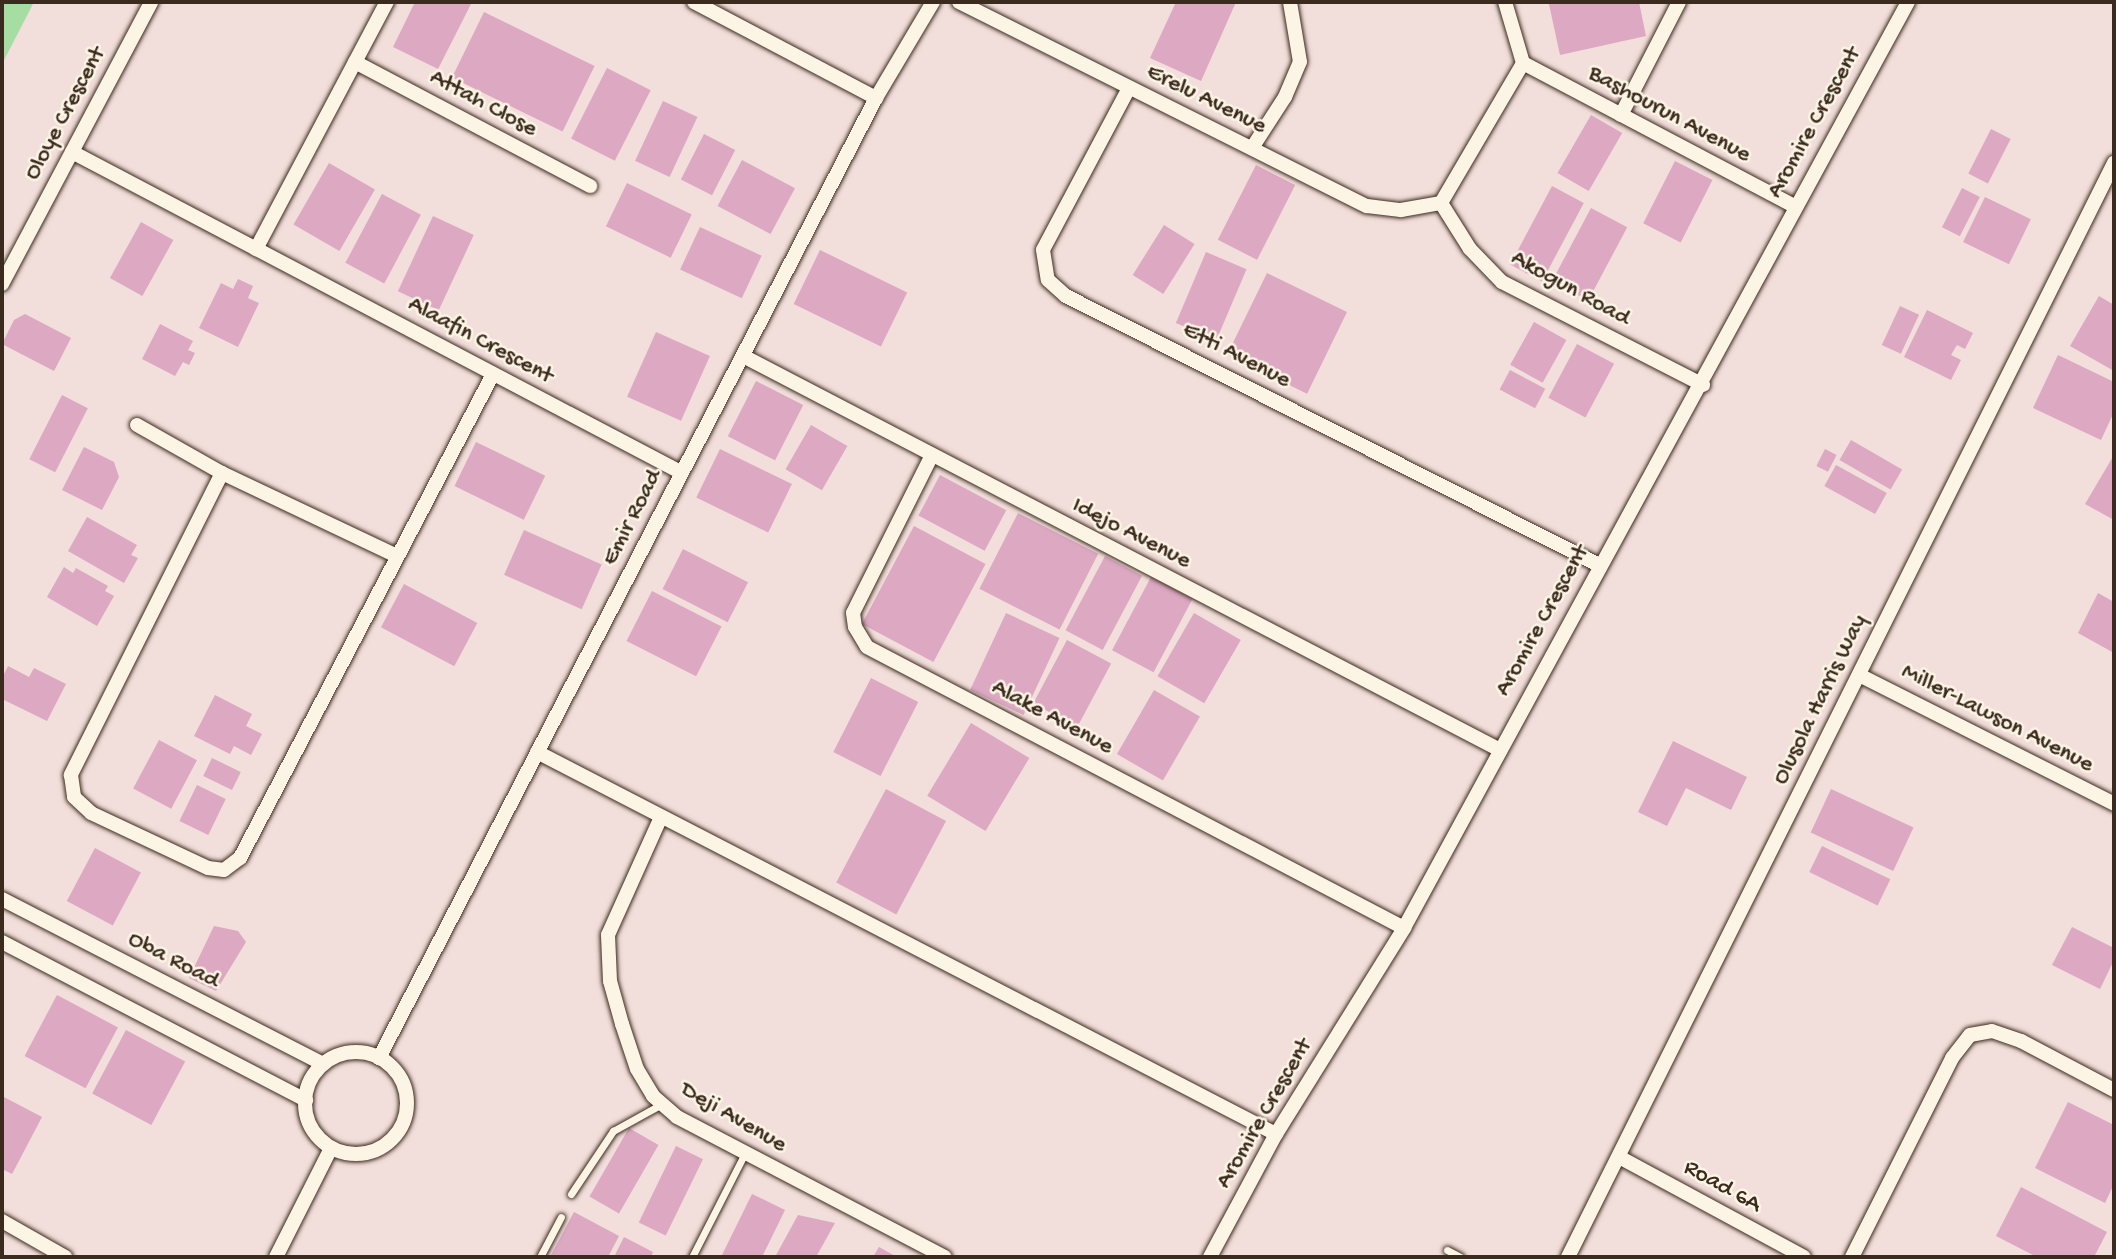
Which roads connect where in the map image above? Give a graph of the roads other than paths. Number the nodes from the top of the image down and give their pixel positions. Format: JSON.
{"nodes":[{"id":1,"x":151,"y":2,"type":"edge"},
{"id":2,"x":387,"y":2,"type":"edge"},
{"id":3,"x":694,"y":2,"type":"edge"},
{"id":4,"x":933,"y":2,"type":"edge"},
{"id":5,"x":959,"y":2,"type":"edge"},
{"id":6,"x":1290,"y":2,"type":"edge"},
{"id":7,"x":1505,"y":2,"type":"edge"},
{"id":8,"x":1679,"y":2,"type":"edge"},
{"id":9,"x":1908,"y":2,"type":"edge"},
{"id":10,"x":355,"y":62,"type":"junction"},
{"id":11,"x":1523,"y":63,"type":"junction"},
{"id":12,"x":1129,"y":88,"type":"junction"},
{"id":13,"x":876,"y":98,"type":"junction"},
{"id":14,"x":1621,"y":115,"type":"junction"},
{"id":15,"x":1252,"y":148,"type":"junction"},
{"id":16,"x":72,"y":152,"type":"junction"},
{"id":17,"x":2114,"y":163,"type":"edge"},
{"id":18,"x":590,"y":186,"type":"dead end"},
{"id":19,"x":1441,"y":203,"type":"junction"},
{"id":20,"x":1794,"y":206,"type":"junction"},
{"id":21,"x":256,"y":249,"type":"junction"},
{"id":22,"x":2,"y":284,"type":"edge"},
{"id":23,"x":745,"y":357,"type":"junction"},
{"id":24,"x":493,"y":374,"type":"junction"},
{"id":25,"x":1703,"y":385,"type":"junction"},
{"id":26,"x":137,"y":425,"type":"dead end"},
{"id":27,"x":931,"y":457,"type":"junction"},
{"id":28,"x":222,"y":473,"type":"junction"},
{"id":29,"x":682,"y":473,"type":"junction"},
{"id":30,"x":395,"y":555,"type":"junction"},
{"id":31,"x":1599,"y":565,"type":"junction"},
{"id":32,"x":1859,"y":675,"type":"junction"},
{"id":33,"x":1498,"y":749,"type":"junction"},
{"id":34,"x":537,"y":752,"type":"junction"},
{"id":35,"x":2114,"y":804,"type":"edge"},
{"id":36,"x":661,"y":817,"type":"junction"},
{"id":37,"x":2,"y":899,"type":"edge"},
{"id":38,"x":1404,"y":928,"type":"junction"},
{"id":39,"x":2,"y":942,"type":"edge"},
{"id":40,"x":379,"y":1058,"type":"junction"},
{"id":41,"x":323,"y":1064,"type":"junction"},
{"id":42,"x":2114,"y":1090,"type":"edge"},
{"id":43,"x":306,"y":1100,"type":"junction"},
{"id":44,"x":662,"y":1104,"type":"junction"},
{"id":45,"x":1276,"y":1134,"type":"junction"},
{"id":46,"x":331,"y":1148,"type":"junction"},
{"id":47,"x":746,"y":1153,"type":"junction"},
{"id":48,"x":1619,"y":1157,"type":"junction"},
{"id":49,"x":571,"y":1194,"type":"dead end"},
{"id":50,"x":561,"y":1217,"type":"dead end"},
{"id":51,"x":2,"y":1221,"type":"edge"},
{"id":52,"x":1447,"y":1250,"type":"dead end"},
{"id":53,"x":65,"y":1257,"type":"edge"},
{"id":54,"x":276,"y":1257,"type":"edge"},
{"id":55,"x":540,"y":1257,"type":"edge"},
{"id":56,"x":692,"y":1257,"type":"edge"},
{"id":57,"x":945,"y":1257,"type":"edge"},
{"id":58,"x":1210,"y":1257,"type":"edge"},
{"id":59,"x":1460,"y":1257,"type":"edge"},
{"id":60,"x":1568,"y":1257,"type":"edge"},
{"id":61,"x":1804,"y":1257,"type":"edge"},
{"id":62,"x":1852,"y":1257,"type":"edge"}],
"edges":[{"from":1,"to":16,"type":"street","name":"Oloye Crescent"},
{"from":2,"to":10,"type":"street"},
{"from":3,"to":13,"type":"street"},
{"from":4,"to":13,"type":"street","name":"Emir Road"},
{"from":5,"to":12,"type":"street","name":"Erelu Avenue"},
{"from":6,"to":15,"type":"street"},
{"from":7,"to":11,"type":"street"},
{"from":8,"to":14,"type":"street"},
{"from":9,"to":20,"type":"street","name":"Aromire Crescent"},
{"from":10,"to":18,"type":"street","name":"Attah Close"},
{"from":10,"to":21,"type":"street"},
{"from":11,"to":14,"type":"street","name":"Bashourun Avenue"},
{"from":11,"to":19,"type":"street"},
{"from":12,"to":15,"type":"street","name":"Erelu Avenue"},
{"from":12,"to":31,"type":"street","name":"Etti Avenue"},
{"from":13,"to":23,"type":"street","name":"Emir Road"},
{"from":14,"to":20,"type":"street","name":"Bashourun Avenue"},
{"from":15,"to":19,"type":"street","name":"Erelu Avenue"},
{"from":16,"to":21,"type":"street","name":"Alaafin Crescent"},
{"from":16,"to":22,"type":"street","name":"Oloye Crescent"},
{"from":17,"to":32,"type":"street","name":"Olusola Harris Way"},
{"from":19,"to":25,"type":"street","name":"Akogun Road"},
{"from":20,"to":25,"type":"street","name":"Aromire Crescent"},
{"from":21,"to":24,"type":"street","name":"Alaafin Crescent"},
{"from":23,"to":27,"type":"street","name":"Idejo Avenue"},
{"from":23,"to":29,"type":"street","name":"Emir Road"},
{"from":24,"to":29,"type":"street","name":"Alaafin Crescent"},
{"from":24,"to":30,"type":"street"},
{"from":25,"to":31,"type":"street","name":"Aromire Crescent"},
{"from":26,"to":28,"type":"street"},
{"from":27,"to":33,"type":"street","name":"Idejo Avenue"},
{"from":27,"to":38,"type":"street","name":"Alake Avenue"},
{"from":28,"to":30,"type":"street"},
{"from":28,"to":30,"type":"street"},
{"from":29,"to":34,"type":"street","name":"Emir Road"},
{"from":31,"to":33,"type":"street","name":"Aromire Crescent"},
{"from":32,"to":35,"type":"street","name":"Miller-Lawson Avenue"},
{"from":32,"to":48,"type":"street","name":"Olusola Harris Way"},
{"from":33,"to":38,"type":"street","name":"Aromire Crescent"},
{"from":34,"to":36,"type":"street"},
{"from":34,"to":40,"type":"street","name":"Emir Road"},
{"from":36,"to":44,"type":"street","name":"Deji Avenue"},
{"from":36,"to":45,"type":"street"},
{"from":37,"to":41,"type":"street","name":"Oba Road"},
{"from":38,"to":45,"type":"street","name":"Aromire Crescent"},
{"from":39,"to":43,"type":"street"},
{"from":40,"to":41,"type":"street"},
{"from":40,"to":46,"type":"street"},
{"from":41,"to":43,"type":"street"},
{"from":42,"to":62,"type":"street"},
{"from":43,"to":46,"type":"street"},
{"from":44,"to":47,"type":"street","name":"Deji Avenue"},
{"from":44,"to":49,"type":"lane"},
{"from":45,"to":58,"type":"street","name":"Aromire Crescent"},
{"from":46,"to":54,"type":"street"},
{"from":47,"to":56,"type":"lane"},
{"from":47,"to":57,"type":"street","name":"Deji Avenue"},
{"from":48,"to":60,"type":"street","name":"Olusola Harris Way"},
{"from":48,"to":61,"type":"street","name":"Road 6A"},
{"from":50,"to":55,"type":"lane"},
{"from":51,"to":53,"type":"street"},
{"from":52,"to":59,"type":"lane"}]}
